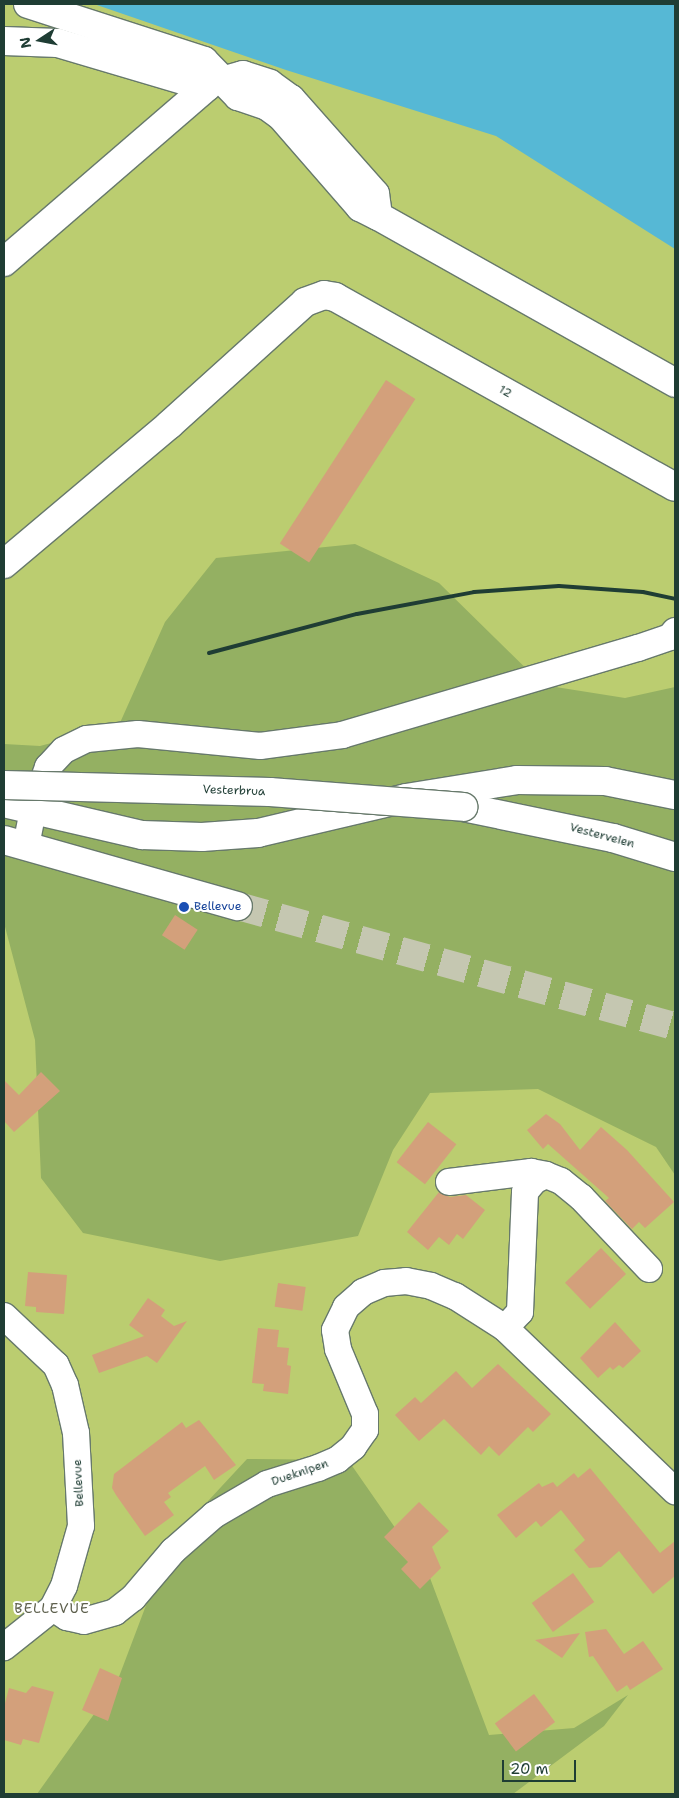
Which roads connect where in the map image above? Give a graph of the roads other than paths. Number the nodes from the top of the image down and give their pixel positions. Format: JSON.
{"nodes":[{"id":1,"x":40,"y":8,"type":"edge"},
{"id":2,"x":4,"y":41,"type":"edge"},
{"id":3,"x":215,"y":84,"type":"junction"},
{"id":4,"x":4,"y":262,"type":"edge"},
{"id":5,"x":675,"y":383,"type":"edge"},
{"id":6,"x":675,"y":487,"type":"edge"},
{"id":7,"x":4,"y":564,"type":"edge"},
{"id":8,"x":675,"y":631,"type":"edge"},
{"id":9,"x":4,"y":785,"type":"edge"},
{"id":10,"x":675,"y":795,"type":"edge"},
{"id":11,"x":4,"y":802,"type":"edge"},
{"id":12,"x":33,"y":809,"type":"junction"},
{"id":13,"x":528,"y":816,"type":"junction"},
{"id":14,"x":675,"y":838,"type":"edge"},
{"id":15,"x":15,"y":843,"type":"edge"},
{"id":16,"x":675,"y":858,"type":"edge"},
{"id":17,"x":238,"y":906,"type":"tunnel mouth"},
{"id":18,"x":546,"y":1175,"type":"junction"},
{"id":19,"x":449,"y":1182,"type":"dead end"},
{"id":20,"x":649,"y":1269,"type":"dead end"},
{"id":21,"x":4,"y":1316,"type":"edge"},
{"id":22,"x":505,"y":1328,"type":"junction"},
{"id":23,"x":675,"y":1491,"type":"edge"},
{"id":24,"x":53,"y":1608,"type":"junction"},
{"id":25,"x":4,"y":1647,"type":"edge"}],
"edges":[{"from":1,"to":3,"type":"highway"},
{"from":2,"to":3,"type":"highway"},
{"from":3,"to":4,"type":"highway"},
{"from":3,"to":5,"type":"highway"},
{"from":6,"to":7,"type":"highway","name":"12"},
{"from":8,"to":12,"type":"street"},
{"from":9,"to":13,"type":"highway","name":"Vesterbrua","bridge":true},
{"from":10,"to":12,"type":"highway"},
{"from":11,"to":12,"type":"highway"},
{"from":12,"to":15,"type":"street"},
{"from":13,"to":14,"type":"highway","name":"Vesterveien"},
{"from":13,"to":16,"type":"highway","name":"Vesterveien"},
{"from":15,"to":17,"type":"highway"},
{"from":18,"to":19,"type":"street"},
{"from":18,"to":20,"type":"street"},
{"from":18,"to":22,"type":"street"},
{"from":21,"to":24,"type":"street","name":"Bellevue"},
{"from":22,"to":23,"type":"street","name":"Dueknipen"},
{"from":22,"to":24,"type":"street","name":"Dueknipen"},
{"from":24,"to":25,"type":"street","name":"Bellevue"}]}
